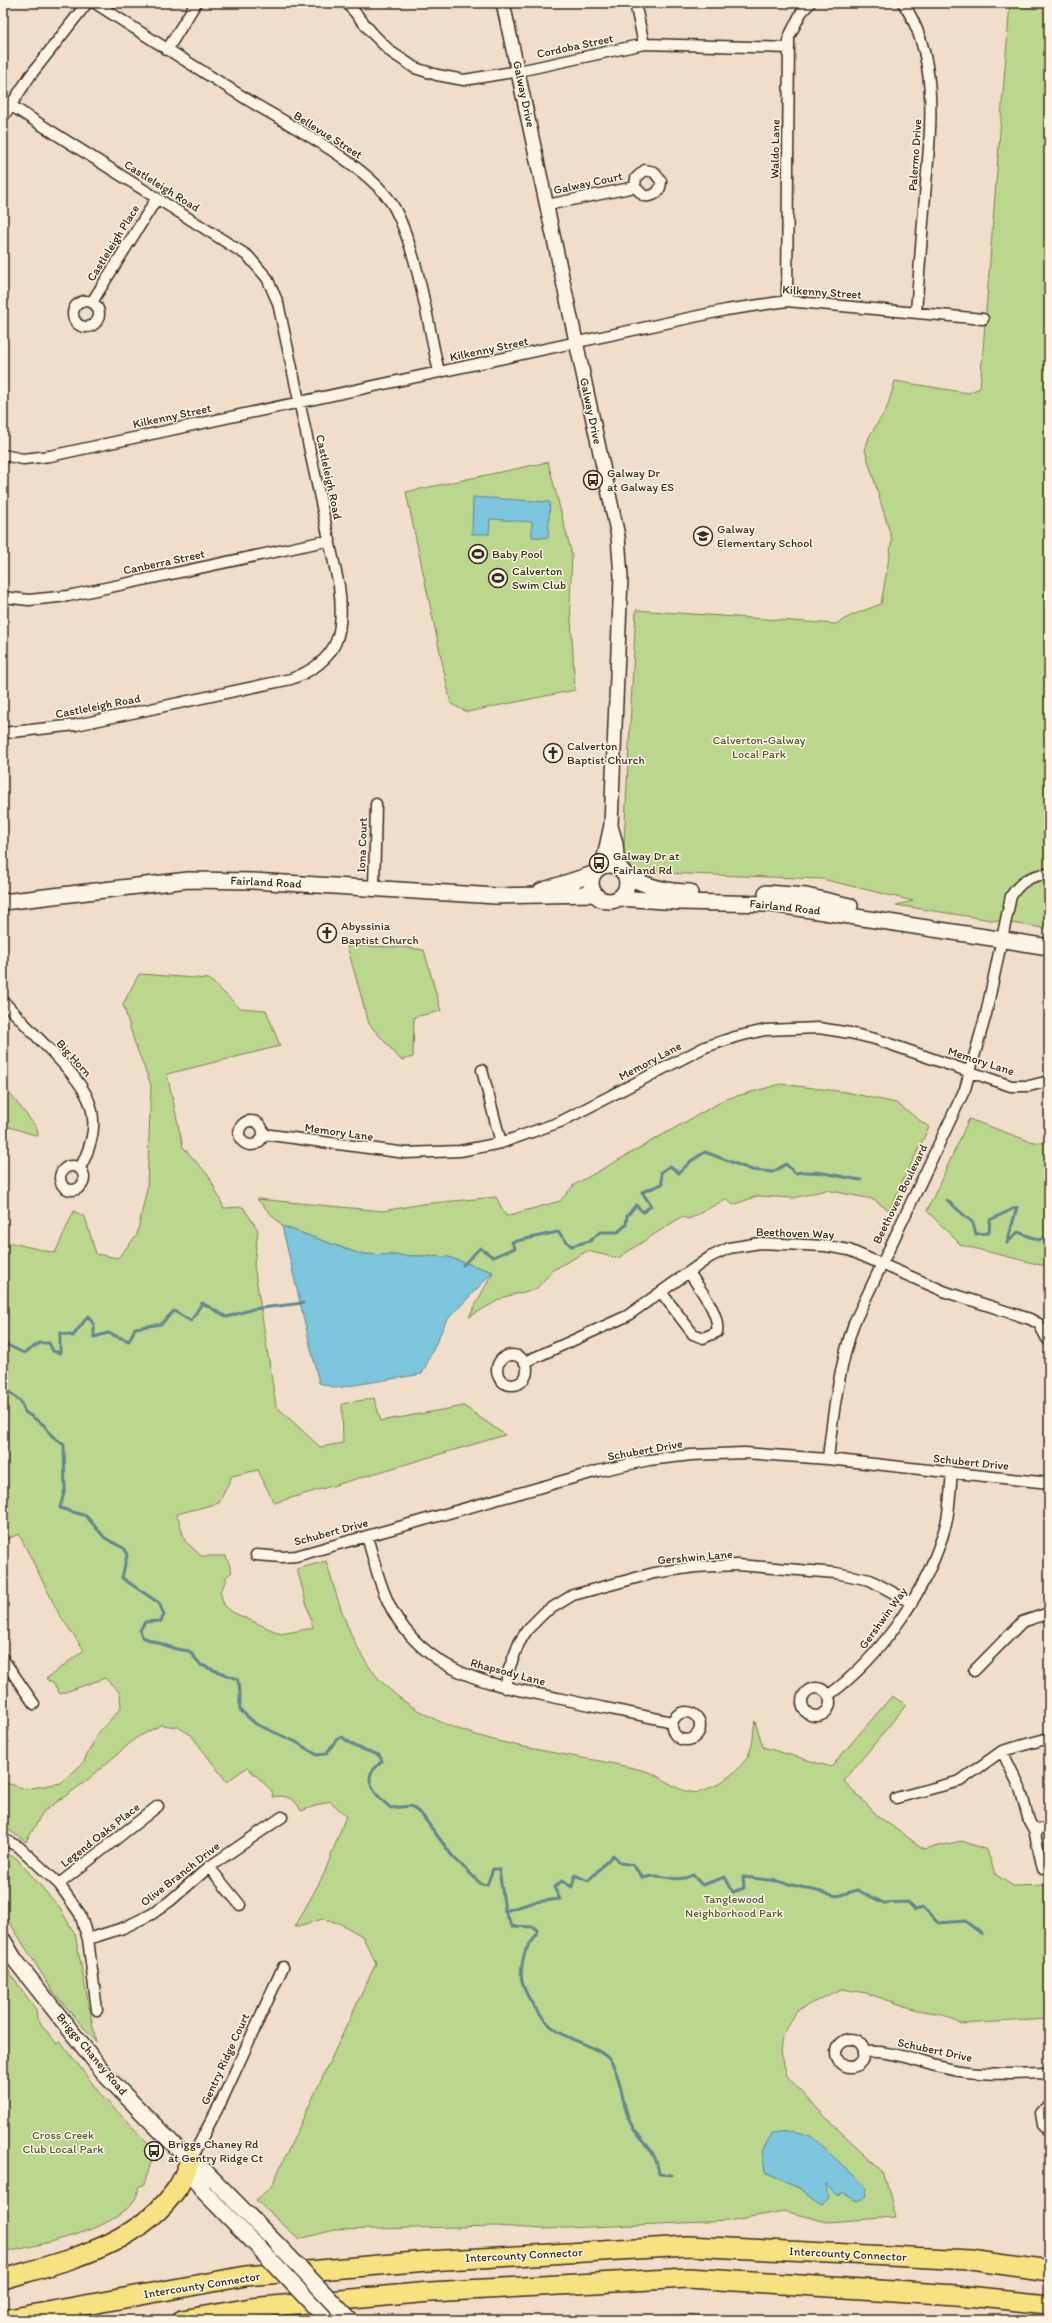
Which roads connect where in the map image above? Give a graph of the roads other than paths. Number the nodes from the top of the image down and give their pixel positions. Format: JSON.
{"nodes":[{"id":1,"x":87,"y":3,"type":"edge"},
{"id":2,"x":94,"y":3,"type":"edge"},
{"id":3,"x":196,"y":3,"type":"edge"},
{"id":4,"x":347,"y":3,"type":"edge"},
{"id":5,"x":503,"y":3,"type":"edge"},
{"id":6,"x":635,"y":3,"type":"edge"},
{"id":7,"x":810,"y":3,"type":"edge"},
{"id":8,"x":903,"y":3,"type":"edge"},
{"id":9,"x":644,"y":44,"type":"junction"},
{"id":10,"x":789,"y":48,"type":"junction"},
{"id":11,"x":167,"y":50,"type":"junction"},
{"id":12,"x":519,"y":71,"type":"junction"},
{"id":13,"x":10,"y":105,"type":"junction"},
{"id":14,"x":3,"y":117,"type":"edge"},
{"id":15,"x":635,"y":187,"type":"dead end"},
{"id":16,"x":156,"y":198,"type":"junction"},
{"id":17,"x":547,"y":205,"type":"junction"},
{"id":18,"x":787,"y":301,"type":"junction"},
{"id":19,"x":92,"y":302,"type":"dead end"},
{"id":20,"x":916,"y":312,"type":"junction"},
{"id":21,"x":984,"y":319,"type":"dead end"},
{"id":22,"x":577,"y":343,"type":"junction"},
{"id":23,"x":439,"y":372,"type":"junction"},
{"id":24,"x":300,"y":402,"type":"junction"},
{"id":25,"x":3,"y":455,"type":"edge"},
{"id":26,"x":330,"y":540,"type":"junction"},
{"id":27,"x":3,"y":597,"type":"edge"},
{"id":28,"x":3,"y":733,"type":"edge"},
{"id":29,"x":376,"y":804,"type":"dead end"},
{"id":30,"x":611,"y":825,"type":"junction"},
{"id":31,"x":596,"y":871,"type":"junction"},
{"id":32,"x":622,"y":871,"type":"junction"},
{"id":33,"x":1049,"y":874,"type":"edge"},
{"id":34,"x":374,"y":888,"type":"junction"},
{"id":35,"x":594,"y":894,"type":"junction"},
{"id":36,"x":531,"y":895,"type":"junction"},
{"id":37,"x":619,"y":898,"type":"junction"},
{"id":38,"x":3,"y":902,"type":"edge"},
{"id":39,"x":950,"y":930,"type":"junction"},
{"id":40,"x":1001,"y":940,"type":"junction"},
{"id":41,"x":1049,"y":947,"type":"edge"},
{"id":42,"x":3,"y":1001,"type":"edge"},
{"id":43,"x":482,"y":1070,"type":"dead end"},
{"id":44,"x":970,"y":1073,"type":"junction"},
{"id":45,"x":1049,"y":1081,"type":"edge"},
{"id":46,"x":264,"y":1134,"type":"dead end"},
{"id":47,"x":501,"y":1142,"type":"junction"},
{"id":48,"x":80,"y":1168,"type":"dead end"},
{"id":49,"x":880,"y":1264,"type":"junction"},
{"id":50,"x":688,"y":1272,"type":"junction"},
{"id":51,"x":661,"y":1292,"type":"junction"},
{"id":52,"x":1047,"y":1339,"type":"dead end"},
{"id":53,"x":525,"y":1362,"type":"dead end"},
{"id":54,"x":828,"y":1459,"type":"junction"},
{"id":55,"x":952,"y":1473,"type":"junction"},
{"id":56,"x":1049,"y":1483,"type":"edge"},
{"id":57,"x":367,"y":1536,"type":"junction"},
{"id":58,"x":256,"y":1556,"type":"dead end"},
{"id":59,"x":912,"y":1603,"type":"junction"},
{"id":60,"x":1049,"y":1613,"type":"edge"},
{"id":61,"x":3,"y":1659,"type":"edge"},
{"id":62,"x":974,"y":1671,"type":"dead end"},
{"id":63,"x":506,"y":1688,"type":"junction"},
{"id":64,"x":829,"y":1695,"type":"dead end"},
{"id":65,"x":34,"y":1704,"type":"dead end"},
{"id":66,"x":672,"y":1722,"type":"dead end"},
{"id":67,"x":1049,"y":1738,"type":"edge"},
{"id":68,"x":1002,"y":1751,"type":"junction"},
{"id":69,"x":896,"y":1798,"type":"dead end"},
{"id":70,"x":158,"y":1806,"type":"dead end"},
{"id":71,"x":282,"y":1817,"type":"dead end"},
{"id":72,"x":1049,"y":1827,"type":"edge"},
{"id":73,"x":1034,"y":1830,"type":"junction"},
{"id":74,"x":3,"y":1839,"type":"edge"},
{"id":75,"x":209,"y":1867,"type":"junction"},
{"id":76,"x":1044,"y":1869,"type":"dead end"},
{"id":77,"x":59,"y":1884,"type":"junction"},
{"id":78,"x":240,"y":1905,"type":"dead end"},
{"id":79,"x":88,"y":1939,"type":"junction"},
{"id":80,"x":3,"y":1940,"type":"edge"},
{"id":81,"x":283,"y":1967,"type":"dead end"},
{"id":82,"x":97,"y":2010,"type":"dead end"},
{"id":83,"x":864,"y":2052,"type":"dead end"},
{"id":84,"x":1049,"y":2073,"type":"edge"},
{"id":85,"x":1049,"y":2104,"type":"edge"},
{"id":86,"x":1049,"y":2131,"type":"edge"},
{"id":87,"x":190,"y":2162,"type":"junction"},
{"id":88,"x":1049,"y":2271,"type":"edge"},
{"id":89,"x":3,"y":2279,"type":"edge"},
{"id":90,"x":1049,"y":2304,"type":"edge"},
{"id":91,"x":3,"y":2320,"type":"edge"},
{"id":92,"x":182,"y":2320,"type":"edge"},
{"id":93,"x":327,"y":2320,"type":"edge"},
{"id":94,"x":350,"y":2320,"type":"edge"}],
"edges":[{"from":1,"to":13,"type":"street"},
{"from":2,"to":11,"type":"street","name":"Bellevue Street"},
{"from":3,"to":11,"type":"street"},
{"from":4,"to":12,"type":"street","name":"Cordoba Street"},
{"from":5,"to":12,"type":"street","name":"Galway Drive"},
{"from":6,"to":9,"type":"street"},
{"from":7,"to":10,"type":"street","name":"Waldo Lane"},
{"from":8,"to":20,"type":"street","name":"Palermo Drive"},
{"from":9,"to":10,"type":"street","name":"Cordoba Street"},
{"from":9,"to":12,"type":"street","name":"Cordoba Street"},
{"from":10,"to":18,"type":"street","name":"Waldo Lane"},
{"from":11,"to":23,"type":"street","name":"Bellevue Street"},
{"from":12,"to":17,"type":"street","name":"Galway Drive"},
{"from":13,"to":14,"type":"street"},
{"from":13,"to":16,"type":"street","name":"Castleleigh Road"},
{"from":15,"to":17,"type":"street","name":"Galway Court"},
{"from":16,"to":19,"type":"street","name":"Castleleigh Place"},
{"from":16,"to":24,"type":"street","name":"Castleleigh Road"},
{"from":17,"to":22,"type":"street","name":"Galway Drive"},
{"from":18,"to":20,"type":"street","name":"Kilkenny Street"},
{"from":18,"to":22,"type":"street","name":"Kilkenny Street"},
{"from":20,"to":21,"type":"street","name":"Kilkenny Street"},
{"from":22,"to":23,"type":"street","name":"Kilkenny Street"},
{"from":22,"to":30,"type":"street","name":"Galway Drive"},
{"from":23,"to":24,"type":"street","name":"Kilkenny Street"},
{"from":24,"to":25,"type":"street","name":"Kilkenny Street"},
{"from":24,"to":26,"type":"street","name":"Castleleigh Road"},
{"from":26,"to":27,"type":"street","name":"Canberra Street"},
{"from":26,"to":28,"type":"street","name":"Castleleigh Road"},
{"from":29,"to":34,"type":"street","name":"Iona Court"},
{"from":30,"to":31,"type":"street","name":"Galway Drive"},
{"from":30,"to":32,"type":"street","name":"Galway Drive"},
{"from":31,"to":32,"type":"main road"},
{"from":31,"to":35,"type":"main road"},
{"from":31,"to":36,"type":"main road","name":"Fairland Road"},
{"from":32,"to":37,"type":"main road"},
{"from":32,"to":39,"type":"main road","name":"Fairland Road"},
{"from":33,"to":40,"type":"street","name":"Beethoven Boulevard"},
{"from":34,"to":36,"type":"main road","name":"Fairland Road"},
{"from":34,"to":38,"type":"main road","name":"Fairland Road"},
{"from":35,"to":36,"type":"main road","name":"Fairland Road"},
{"from":35,"to":37,"type":"main road"},
{"from":37,"to":39,"type":"main road","name":"Fairland Road"},
{"from":39,"to":40,"type":"main road","name":"Fairland Road"},
{"from":40,"to":41,"type":"main road","name":"Fairland Road"},
{"from":40,"to":44,"type":"street","name":"Beethoven Boulevard"},
{"from":42,"to":48,"type":"street","name":"Big Horn"},
{"from":43,"to":47,"type":"street"},
{"from":44,"to":45,"type":"street","name":"Memory Lane"},
{"from":44,"to":47,"type":"street","name":"Memory Lane"},
{"from":44,"to":49,"type":"street","name":"Beethoven Boulevard"},
{"from":46,"to":47,"type":"street","name":"Memory Lane"},
{"from":49,"to":50,"type":"street","name":"Beethoven Way"},
{"from":49,"to":52,"type":"street","name":"Beethoven Way"},
{"from":49,"to":54,"type":"street","name":"Beethoven Boulevard"},
{"from":50,"to":51,"type":"street","name":"Beethoven Way"},
{"from":50,"to":51,"type":"street"},
{"from":51,"to":53,"type":"street","name":"Beethoven Way"},
{"from":54,"to":55,"type":"street","name":"Schubert Drive"},
{"from":54,"to":57,"type":"street","name":"Schubert Drive"},
{"from":55,"to":56,"type":"street","name":"Schubert Drive"},
{"from":55,"to":59,"type":"street","name":"Gershwin Way"},
{"from":57,"to":58,"type":"street","name":"Schubert Drive"},
{"from":57,"to":63,"type":"street","name":"Rhapsody Lane"},
{"from":59,"to":63,"type":"street","name":"Gershwin Lane"},
{"from":59,"to":64,"type":"street","name":"Gershwin Way"},
{"from":60,"to":62,"type":"street"},
{"from":61,"to":65,"type":"street"},
{"from":63,"to":66,"type":"street","name":"Rhapsody Lane"},
{"from":67,"to":68,"type":"street"},
{"from":68,"to":69,"type":"street"},
{"from":68,"to":73,"type":"street"},
{"from":70,"to":77,"type":"street","name":"Legend Oaks Place"},
{"from":71,"to":75,"type":"street","name":"Olive Branch Drive"},
{"from":72,"to":73,"type":"street"},
{"from":73,"to":76,"type":"street"},
{"from":74,"to":77,"type":"street"},
{"from":75,"to":78,"type":"street"},
{"from":75,"to":79,"type":"street","name":"Olive Branch Drive"},
{"from":77,"to":79,"type":"street"},
{"from":79,"to":82,"type":"street"},
{"from":80,"to":87,"type":"main road","name":"Briggs Chaney Road"},
{"from":81,"to":87,"type":"street","name":"Gentry Ridge Court"},
{"from":83,"to":84,"type":"street","name":"Schubert Drive"},
{"from":85,"to":86,"type":"street"},
{"from":87,"to":89,"type":"highway"},
{"from":87,"to":93,"type":"main road","name":"Briggs Chaney Road","bridge":true},
{"from":87,"to":94,"type":"main road","name":"Briggs Chaney Road","bridge":true},
{"from":88,"to":91,"type":"highway","name":"Intercounty Connector"},
{"from":90,"to":92,"type":"highway"}]}
